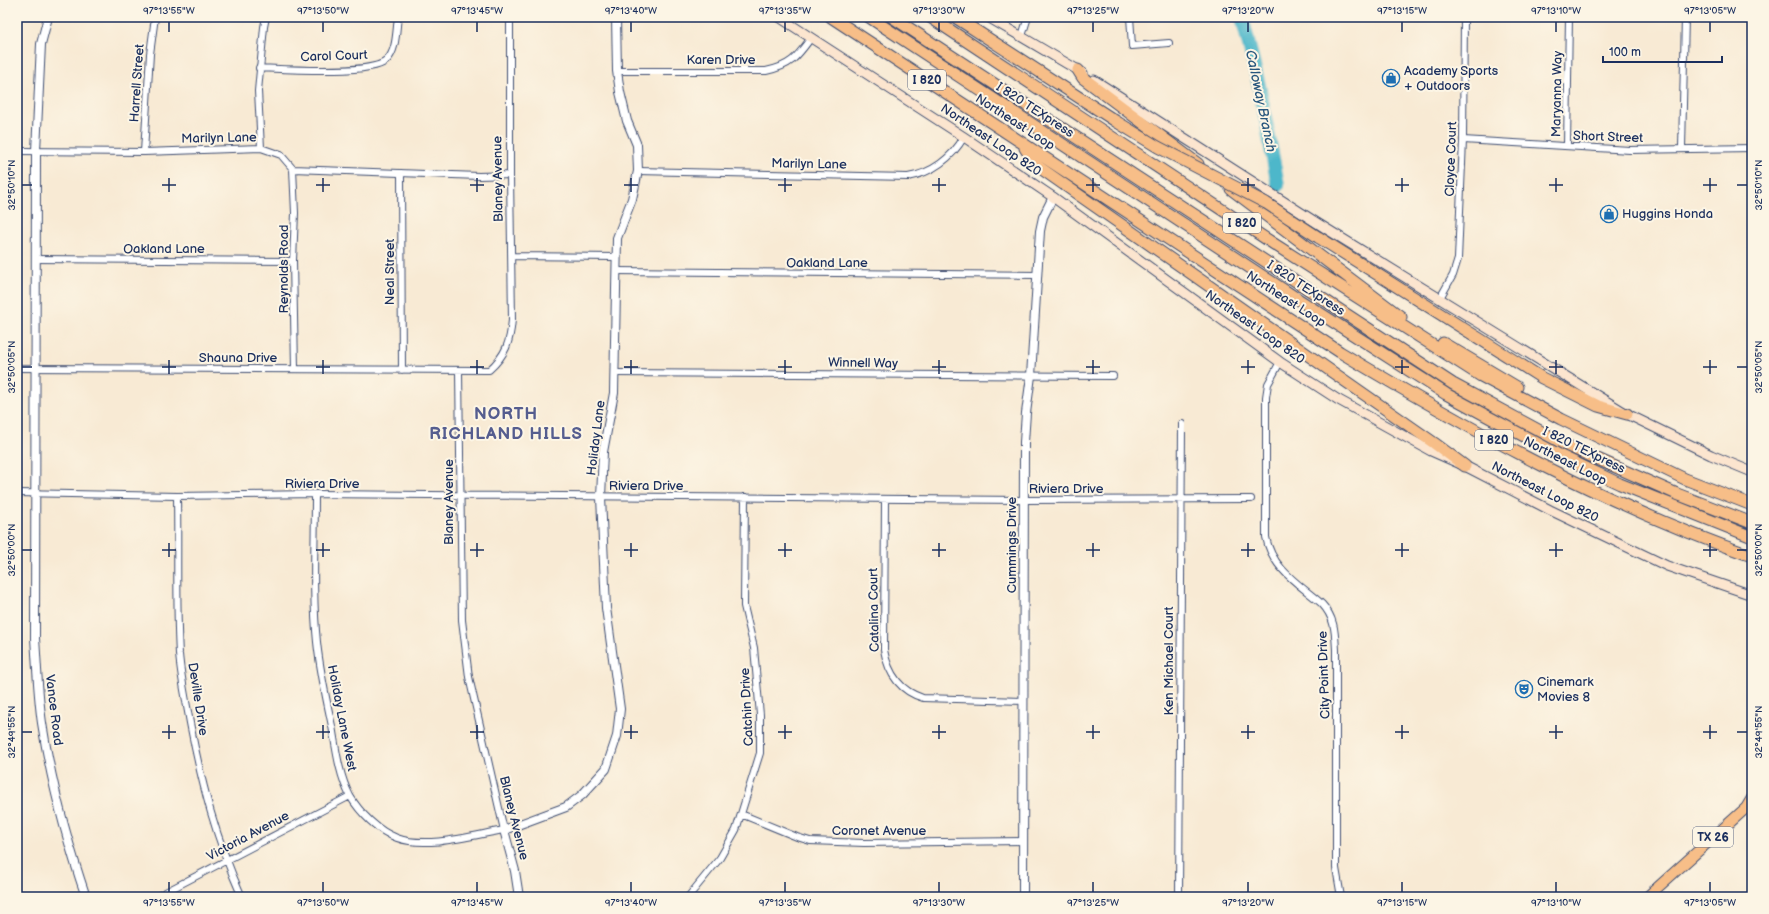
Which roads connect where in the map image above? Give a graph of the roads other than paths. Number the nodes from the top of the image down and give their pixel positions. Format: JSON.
{"nodes":[{"id":1,"x":48,"y":17,"type":"edge"},
{"id":2,"x":155,"y":17,"type":"edge"},
{"id":3,"x":266,"y":17,"type":"edge"},
{"id":4,"x":398,"y":17,"type":"edge"},
{"id":5,"x":510,"y":17,"type":"edge"},
{"id":6,"x":616,"y":17,"type":"edge"},
{"id":7,"x":779,"y":17,"type":"edge"},
{"id":8,"x":831,"y":17,"type":"edge"},
{"id":9,"x":869,"y":17,"type":"edge"},
{"id":10,"x":892,"y":17,"type":"edge"},
{"id":11,"x":930,"y":17,"type":"edge"},
{"id":12,"x":955,"y":17,"type":"edge"},
{"id":13,"x":988,"y":17,"type":"edge"},
{"id":14,"x":1028,"y":17,"type":"edge"},
{"id":15,"x":1130,"y":17,"type":"edge"},
{"id":16,"x":1464,"y":17,"type":"edge"},
{"id":17,"x":1569,"y":17,"type":"edge"},
{"id":18,"x":1685,"y":17,"type":"edge"},
{"id":19,"x":1022,"y":36,"type":"junction"},
{"id":20,"x":811,"y":38,"type":"junction"},
{"id":21,"x":1169,"y":43,"type":"dead end"},
{"id":22,"x":259,"y":68,"type":"junction"},
{"id":23,"x":1078,"y":70,"type":"junction"},
{"id":24,"x":617,"y":71,"type":"junction"},
{"id":25,"x":964,"y":137,"type":"junction"},
{"id":26,"x":1463,"y":140,"type":"junction"},
{"id":27,"x":1022,"y":144,"type":"junction"},
{"id":28,"x":1567,"y":146,"type":"junction"},
{"id":29,"x":261,"y":148,"type":"junction"},
{"id":30,"x":1682,"y":148,"type":"junction"},
{"id":31,"x":1752,"y":148,"type":"edge"},
{"id":32,"x":17,"y":151,"type":"edge"},
{"id":33,"x":36,"y":151,"type":"junction"},
{"id":34,"x":144,"y":152,"type":"junction"},
{"id":35,"x":293,"y":169,"type":"junction"},
{"id":36,"x":638,"y":171,"type":"junction"},
{"id":37,"x":400,"y":173,"type":"junction"},
{"id":38,"x":510,"y":175,"type":"junction"},
{"id":39,"x":1053,"y":197,"type":"junction"},
{"id":40,"x":512,"y":256,"type":"junction"},
{"id":41,"x":616,"y":257,"type":"junction"},
{"id":42,"x":35,"y":259,"type":"junction"},
{"id":43,"x":293,"y":261,"type":"junction"},
{"id":44,"x":616,"y":271,"type":"junction"},
{"id":45,"x":1038,"y":275,"type":"junction"},
{"id":46,"x":1440,"y":298,"type":"junction"},
{"id":47,"x":1280,"y":362,"type":"junction"},
{"id":48,"x":17,"y":368,"type":"edge"},
{"id":49,"x":35,"y":368,"type":"junction"},
{"id":50,"x":295,"y":369,"type":"junction"},
{"id":51,"x":402,"y":370,"type":"junction"},
{"id":52,"x":459,"y":370,"type":"junction"},
{"id":53,"x":614,"y":373,"type":"junction"},
{"id":54,"x":1031,"y":376,"type":"junction"},
{"id":55,"x":1113,"y":376,"type":"dead end"},
{"id":56,"x":1627,"y":414,"type":"junction"},
{"id":57,"x":1561,"y":419,"type":"junction"},
{"id":58,"x":1182,"y":424,"type":"dead end"},
{"id":59,"x":1465,"y":466,"type":"junction"},
{"id":60,"x":1752,"y":472,"type":"edge"},
{"id":61,"x":17,"y":493,"type":"edge"},
{"id":62,"x":35,"y":493,"type":"junction"},
{"id":63,"x":315,"y":494,"type":"junction"},
{"id":64,"x":177,"y":496,"type":"junction"},
{"id":65,"x":462,"y":496,"type":"junction"},
{"id":66,"x":602,"y":497,"type":"junction"},
{"id":67,"x":745,"y":497,"type":"junction"},
{"id":68,"x":885,"y":499,"type":"junction"},
{"id":69,"x":1251,"y":499,"type":"dead end"},
{"id":70,"x":1024,"y":500,"type":"junction"},
{"id":71,"x":1181,"y":500,"type":"junction"},
{"id":72,"x":1752,"y":505,"type":"edge"},
{"id":73,"x":1752,"y":523,"type":"edge"},
{"id":74,"x":1752,"y":537,"type":"edge"},
{"id":75,"x":1752,"y":556,"type":"edge"},
{"id":76,"x":1752,"y":595,"type":"edge"},
{"id":77,"x":1024,"y":701,"type":"junction"},
{"id":78,"x":350,"y":796,"type":"junction"},
{"id":79,"x":1752,"y":798,"type":"edge"},
{"id":80,"x":1750,"y":809,"type":"edge"},
{"id":81,"x":741,"y":814,"type":"junction"},
{"id":82,"x":504,"y":830,"type":"junction"},
{"id":83,"x":1023,"y":841,"type":"junction"},
{"id":84,"x":225,"y":860,"type":"junction"},
{"id":85,"x":86,"y":897,"type":"edge"},
{"id":86,"x":156,"y":897,"type":"edge"},
{"id":87,"x":242,"y":897,"type":"edge"},
{"id":88,"x":519,"y":897,"type":"edge"},
{"id":89,"x":688,"y":897,"type":"edge"},
{"id":90,"x":1023,"y":897,"type":"edge"},
{"id":91,"x":1179,"y":897,"type":"edge"},
{"id":92,"x":1340,"y":897,"type":"edge"},
{"id":93,"x":1647,"y":897,"type":"edge"}],
"edges":[{"from":1,"to":33,"type":"street","name":"Vance Road"},
{"from":2,"to":34,"type":"street","name":"Harrell Street"},
{"from":3,"to":22,"type":"street"},
{"from":4,"to":22,"type":"street","name":"Carol Court"},
{"from":5,"to":38,"type":"street","name":"Blaney Avenue"},
{"from":6,"to":24,"type":"street","name":"Holiday Lane"},
{"from":7,"to":20,"type":"main road","name":"Northeast Loop 820"},
{"from":8,"to":27,"type":"highway","name":"Northeast Loop","number":"I 820"},
{"from":9,"to":74,"type":"highway","name":"I 820 TEXpress"},
{"from":10,"to":73,"type":"highway","name":"I 820 TEXpress"},
{"from":11,"to":57,"type":"highway","number":"I 820"},
{"from":12,"to":56,"type":"highway","bridge":true},
{"from":13,"to":19,"type":"main road"},
{"from":14,"to":19,"type":"street"},
{"from":15,"to":21,"type":"street"},
{"from":16,"to":26,"type":"street","name":"Cloyce Court"},
{"from":17,"to":28,"type":"street","name":"Maryanna Way"},
{"from":18,"to":30,"type":"street"},
{"from":19,"to":23,"type":"main road"},
{"from":20,"to":24,"type":"street","name":"Karen Drive"},
{"from":20,"to":25,"type":"main road","name":"Northeast Loop 820"},
{"from":22,"to":29,"type":"street"},
{"from":23,"to":46,"type":"main road"},
{"from":23,"to":57,"type":"highway"},
{"from":24,"to":36,"type":"street","name":"Holiday Lane"},
{"from":25,"to":36,"type":"street","name":"Marilyn Lane"},
{"from":25,"to":39,"type":"main road","name":"Northeast Loop 820"},
{"from":26,"to":28,"type":"street","name":"Short Street"},
{"from":26,"to":46,"type":"street","name":"Cloyce Court"},
{"from":27,"to":59,"type":"highway"},
{"from":27,"to":75,"type":"highway","name":"Northeast Loop","number":"I 820"},
{"from":28,"to":30,"type":"street","name":"Short Street"},
{"from":29,"to":34,"type":"street","name":"Marilyn Lane"},
{"from":29,"to":35,"type":"street","name":"Marilyn Lane"},
{"from":30,"to":31,"type":"street","name":"Short Street"},
{"from":32,"to":33,"type":"street","name":"Marilyn Lane"},
{"from":33,"to":34,"type":"street","name":"Marilyn Lane"},
{"from":33,"to":42,"type":"street","name":"Vance Road"},
{"from":35,"to":37,"type":"street"},
{"from":35,"to":43,"type":"street","name":"Reynolds Road"},
{"from":36,"to":41,"type":"street","name":"Holiday Lane"},
{"from":37,"to":38,"type":"street"},
{"from":37,"to":51,"type":"street","name":"Neal Street"},
{"from":38,"to":40,"type":"street","name":"Blaney Avenue"},
{"from":39,"to":45,"type":"street","name":"Cummings Drive"},
{"from":39,"to":47,"type":"main road","name":"Northeast Loop 820"},
{"from":40,"to":41,"type":"street"},
{"from":40,"to":52,"type":"street","name":"Blaney Avenue"},
{"from":41,"to":44,"type":"street","name":"Holiday Lane"},
{"from":42,"to":43,"type":"street","name":"Oakland Lane"},
{"from":42,"to":49,"type":"street","name":"Vance Road"},
{"from":43,"to":50,"type":"street","name":"Reynolds Road"},
{"from":44,"to":45,"type":"street","name":"Oakland Lane"},
{"from":44,"to":53,"type":"street","name":"Holiday Lane"},
{"from":45,"to":54,"type":"street","name":"Cummings Drive"},
{"from":46,"to":56,"type":"main road"},
{"from":47,"to":59,"type":"main road","name":"Northeast Loop 820"},
{"from":47,"to":92,"type":"street","name":"City Point Drive"},
{"from":48,"to":49,"type":"street","name":"Shauna Drive"},
{"from":49,"to":50,"type":"street","name":"Shauna Drive"},
{"from":49,"to":62,"type":"street","name":"Vance Road"},
{"from":50,"to":51,"type":"street","name":"Shauna Drive"},
{"from":51,"to":52,"type":"street","name":"Shauna Drive"},
{"from":52,"to":65,"type":"street","name":"Blaney Avenue"},
{"from":53,"to":54,"type":"street","name":"Winnell Way"},
{"from":53,"to":66,"type":"street","name":"Holiday Lane"},
{"from":54,"to":55,"type":"street","name":"Winnell Way"},
{"from":54,"to":70,"type":"street","name":"Cummings Drive"},
{"from":56,"to":60,"type":"main road"},
{"from":57,"to":72,"type":"highway","number":"I 820"},
{"from":58,"to":71,"type":"street","name":"Ken Michael Court"},
{"from":59,"to":76,"type":"main road","name":"Northeast Loop 820"},
{"from":61,"to":62,"type":"street","name":"Riviera Drive"},
{"from":62,"to":64,"type":"street","name":"Riviera Drive"},
{"from":62,"to":85,"type":"street","name":"Vance Road"},
{"from":63,"to":64,"type":"street","name":"Riviera Drive"},
{"from":63,"to":65,"type":"street","name":"Riviera Drive"},
{"from":63,"to":78,"type":"street","name":"Holiday Lane West"},
{"from":64,"to":84,"type":"street","name":"Deville Drive"},
{"from":65,"to":66,"type":"street","name":"Riviera Drive"},
{"from":65,"to":82,"type":"street","name":"Blaney Avenue"},
{"from":66,"to":67,"type":"street","name":"Riviera Drive"},
{"from":66,"to":82,"type":"street","name":"Holiday Lane"},
{"from":67,"to":68,"type":"street","name":"Riviera Drive"},
{"from":67,"to":81,"type":"street","name":"Catchin Drive"},
{"from":68,"to":70,"type":"street","name":"Riviera Drive"},
{"from":68,"to":77,"type":"street","name":"Catalina Court"},
{"from":69,"to":71,"type":"street","name":"Riviera Drive"},
{"from":70,"to":71,"type":"street","name":"Riviera Drive"},
{"from":70,"to":77,"type":"street","name":"Cummings Drive"},
{"from":71,"to":91,"type":"street","name":"Ken Michael Court"},
{"from":77,"to":83,"type":"street","name":"Cummings Drive"},
{"from":78,"to":82,"type":"street","name":"Holiday Lane West"},
{"from":78,"to":84,"type":"street","name":"Victoria Avenue"},
{"from":79,"to":80,"type":"main road","number":"TX 26"},
{"from":80,"to":93,"type":"main road","number":"TX 26"},
{"from":81,"to":83,"type":"street","name":"Coronet Avenue"},
{"from":81,"to":89,"type":"street","name":"Catchin Drive"},
{"from":82,"to":88,"type":"street","name":"Blaney Avenue"},
{"from":83,"to":90,"type":"street","name":"Cummings Drive"},
{"from":84,"to":86,"type":"street","name":"Victoria Avenue"},
{"from":84,"to":87,"type":"street","name":"Deville Drive"}]}
